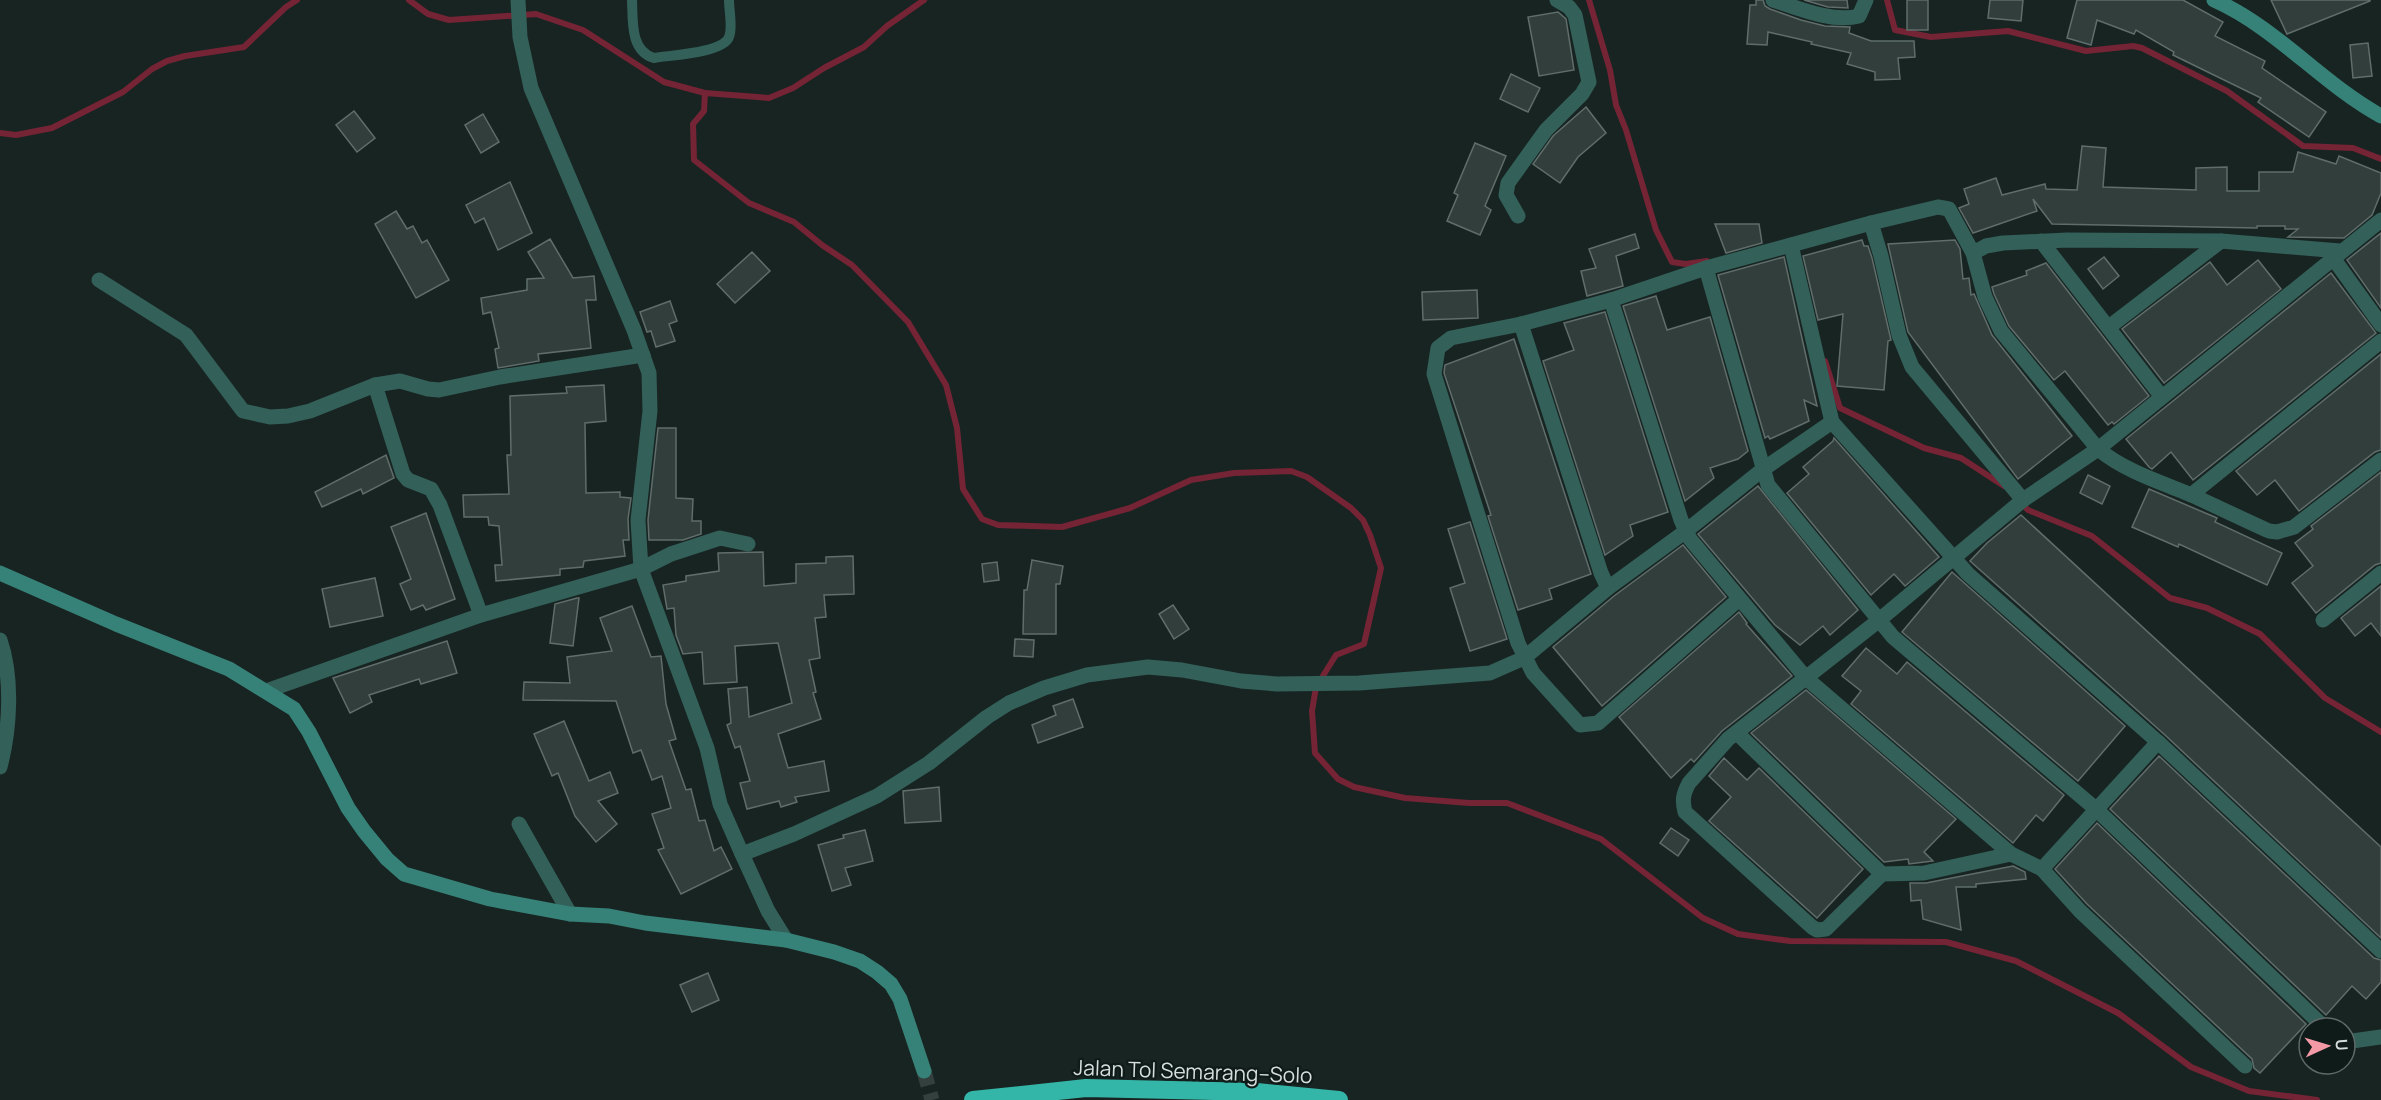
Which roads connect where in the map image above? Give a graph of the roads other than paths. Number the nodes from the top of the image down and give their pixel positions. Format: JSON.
{"nodes":[{"id":1,"x":632,"y":0,"type":"edge"},
{"id":2,"x":729,"y":0,"type":"edge"},
{"id":3,"x":1557,"y":0,"type":"edge"},
{"id":4,"x":1773,"y":0,"type":"edge"},
{"id":5,"x":1866,"y":0,"type":"edge"},
{"id":6,"x":2214,"y":0,"type":"edge"},
{"id":7,"x":519,"y":3,"type":"edge"},
{"id":8,"x":2381,"y":116,"type":"edge"},
{"id":9,"x":1518,"y":216,"type":"dead end"},
{"id":10,"x":2381,"y":220,"type":"edge"},
{"id":11,"x":1871,"y":223,"type":"junction"},
{"id":12,"x":2041,"y":241,"type":"junction"},
{"id":13,"x":2221,"y":241,"type":"junction"},
{"id":14,"x":1791,"y":245,"type":"junction"},
{"id":15,"x":1973,"y":254,"type":"junction"},
{"id":16,"x":2336,"y":255,"type":"junction"},
{"id":17,"x":1706,"y":268,"type":"junction"},
{"id":18,"x":99,"y":280,"type":"dead end"},
{"id":19,"x":1611,"y":300,"type":"junction"},
{"id":20,"x":1521,"y":324,"type":"junction"},
{"id":21,"x":2381,"y":325,"type":"edge"},
{"id":22,"x":2109,"y":327,"type":"junction"},
{"id":23,"x":2381,"y":341,"type":"edge"},
{"id":24,"x":643,"y":355,"type":"junction"},
{"id":25,"x":375,"y":386,"type":"junction"},
{"id":26,"x":2162,"y":397,"type":"junction"},
{"id":27,"x":1832,"y":423,"type":"junction"},
{"id":28,"x":2098,"y":449,"type":"junction"},
{"id":29,"x":2381,"y":460,"type":"edge"},
{"id":30,"x":1762,"y":470,"type":"junction"},
{"id":31,"x":2191,"y":495,"type":"junction"},
{"id":32,"x":2024,"y":500,"type":"junction"},
{"id":33,"x":1686,"y":531,"type":"junction"},
{"id":34,"x":748,"y":544,"type":"dead end"},
{"id":35,"x":1953,"y":560,"type":"junction"},
{"id":36,"x":641,"y":569,"type":"junction"},
{"id":37,"x":0,"y":573,"type":"edge"},
{"id":38,"x":2381,"y":573,"type":"edge"},
{"id":39,"x":1608,"y":588,"type":"junction"},
{"id":40,"x":1739,"y":599,"type":"junction"},
{"id":41,"x":481,"y":615,"type":"junction"},
{"id":42,"x":2323,"y":620,"type":"dead end"},
{"id":43,"x":1878,"y":621,"type":"junction"},
{"id":44,"x":0,"y":640,"type":"edge"},
{"id":45,"x":1524,"y":658,"type":"junction"},
{"id":46,"x":1806,"y":678,"type":"junction"},
{"id":47,"x":266,"y":691,"type":"junction"},
{"id":48,"x":1737,"y":733,"type":"junction"},
{"id":49,"x":2158,"y":742,"type":"junction"},
{"id":50,"x":0,"y":767,"type":"edge"},
{"id":51,"x":2097,"y":810,"type":"junction"},
{"id":52,"x":519,"y":824,"type":"dead end"},
{"id":53,"x":742,"y":854,"type":"junction"},
{"id":54,"x":2011,"y":854,"type":"junction"},
{"id":55,"x":2042,"y":869,"type":"junction"},
{"id":56,"x":1882,"y":874,"type":"junction"},
{"id":57,"x":570,"y":914,"type":"junction"},
{"id":58,"x":786,"y":940,"type":"junction"},
{"id":59,"x":2381,"y":951,"type":"edge"},
{"id":60,"x":2312,"y":1016,"type":"edge"},
{"id":61,"x":2381,"y":1037,"type":"edge"},
{"id":62,"x":2357,"y":1040,"type":"edge"},
{"id":63,"x":2245,"y":1066,"type":"dead end"},
{"id":64,"x":924,"y":1071,"type":"tunnel mouth"},
{"id":65,"x":973,"y":1100,"type":"edge"},
{"id":66,"x":1339,"y":1100,"type":"edge"}],
"edges":[{"from":1,"to":2,"type":"lane"},
{"from":3,"to":9,"type":"street"},
{"from":4,"to":5,"type":"street"},
{"from":6,"to":8,"type":"street"},
{"from":7,"to":24,"type":"street"},
{"from":10,"to":16,"type":"street"},
{"from":11,"to":14,"type":"street"},
{"from":11,"to":15,"type":"street"},
{"from":11,"to":32,"type":"street"},
{"from":12,"to":13,"type":"street"},
{"from":12,"to":15,"type":"street"},
{"from":12,"to":22,"type":"street"},
{"from":13,"to":16,"type":"street"},
{"from":13,"to":22,"type":"street"},
{"from":14,"to":17,"type":"street"},
{"from":14,"to":27,"type":"street"},
{"from":15,"to":28,"type":"street"},
{"from":16,"to":21,"type":"street"},
{"from":16,"to":26,"type":"street"},
{"from":17,"to":19,"type":"street"},
{"from":17,"to":30,"type":"street"},
{"from":18,"to":25,"type":"street"},
{"from":19,"to":20,"type":"street"},
{"from":19,"to":33,"type":"street"},
{"from":20,"to":39,"type":"street"},
{"from":20,"to":45,"type":"street"},
{"from":22,"to":26,"type":"street"},
{"from":23,"to":31,"type":"street"},
{"from":24,"to":25,"type":"street"},
{"from":24,"to":36,"type":"street"},
{"from":25,"to":41,"type":"street"},
{"from":26,"to":28,"type":"street"},
{"from":27,"to":30,"type":"street"},
{"from":27,"to":35,"type":"street"},
{"from":28,"to":31,"type":"street"},
{"from":28,"to":32,"type":"street"},
{"from":29,"to":31,"type":"street"},
{"from":30,"to":33,"type":"street"},
{"from":30,"to":43,"type":"street"},
{"from":32,"to":35,"type":"street"},
{"from":33,"to":39,"type":"street"},
{"from":33,"to":40,"type":"street"},
{"from":34,"to":36,"type":"street"},
{"from":35,"to":43,"type":"street"},
{"from":35,"to":49,"type":"street"},
{"from":36,"to":41,"type":"street"},
{"from":36,"to":53,"type":"street"},
{"from":37,"to":47,"type":"street"},
{"from":38,"to":42,"type":"street"},
{"from":39,"to":45,"type":"street"},
{"from":40,"to":45,"type":"street"},
{"from":40,"to":46,"type":"street"},
{"from":41,"to":47,"type":"street"},
{"from":43,"to":46,"type":"street"},
{"from":43,"to":51,"type":"street"},
{"from":44,"to":50,"type":"street"},
{"from":45,"to":53,"type":"street"},
{"from":46,"to":48,"type":"street"},
{"from":46,"to":54,"type":"street"},
{"from":47,"to":57,"type":"street"},
{"from":48,"to":56,"type":"street"},
{"from":48,"to":56,"type":"street"},
{"from":49,"to":51,"type":"street"},
{"from":49,"to":59,"type":"street"},
{"from":51,"to":55,"type":"street"},
{"from":51,"to":60,"type":"street"},
{"from":52,"to":57,"type":"street"},
{"from":53,"to":58,"type":"street"},
{"from":54,"to":55,"type":"street"},
{"from":54,"to":56,"type":"street"},
{"from":55,"to":63,"type":"street"},
{"from":57,"to":58,"type":"street"},
{"from":58,"to":64,"type":"street"},
{"from":61,"to":62,"type":"street"},
{"from":65,"to":66,"type":"highway","name":"Jalan Tol Semarang–Solo"}]}
